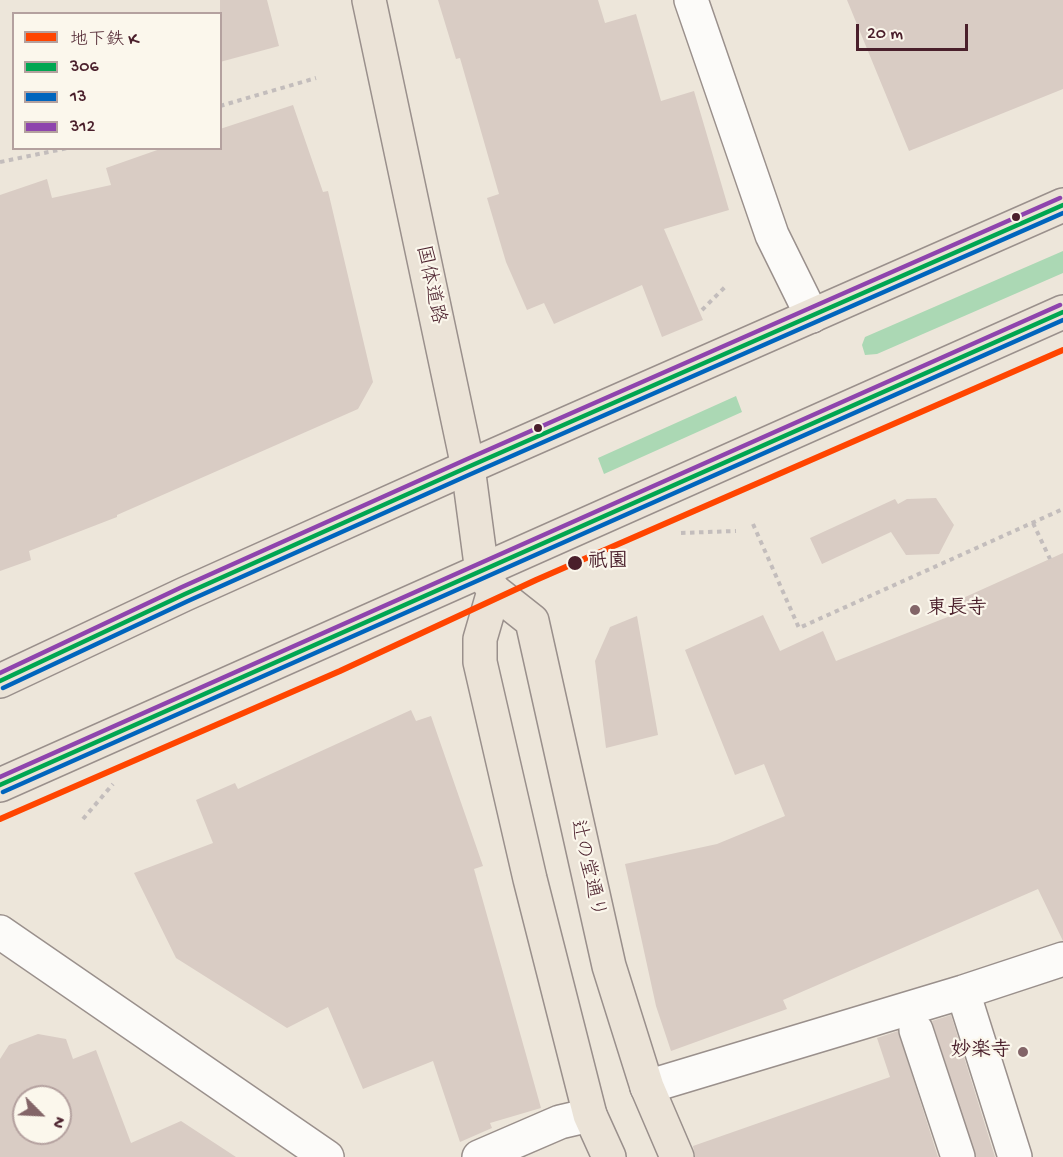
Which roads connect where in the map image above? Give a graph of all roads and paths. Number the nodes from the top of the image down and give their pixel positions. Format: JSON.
{"nodes":[{"id":1,"x":369,"y":0,"type":"edge"},
{"id":2,"x":691,"y":0,"type":"edge"},
{"id":3,"x":316,"y":78,"type":"dead end"},
{"id":4,"x":222,"y":104,"type":"edge"},
{"id":5,"x":58,"y":150,"type":"edge"},
{"id":6,"x":0,"y":162,"type":"edge"},
{"id":7,"x":1063,"y":205,"type":"edge"},
{"id":8,"x":727,"y":285,"type":"dead end"},
{"id":9,"x":702,"y":310,"type":"dead end"},
{"id":10,"x":1063,"y":312,"type":"edge"},
{"id":11,"x":812,"y":316,"type":"junction"},
{"id":12,"x":468,"y":467,"type":"junction"},
{"id":13,"x":1063,"y":509,"type":"edge"},
{"id":14,"x":1033,"y":523,"type":"junction"},
{"id":15,"x":753,"y":524,"type":"dead end"},
{"id":16,"x":736,"y":531,"type":"dead end"},
{"id":17,"x":681,"y":533,"type":"dead end"},
{"id":18,"x":1050,"y":559,"type":"dead end"},
{"id":19,"x":488,"y":582,"type":"junction"},
{"id":20,"x":0,"y":681,"type":"edge"},
{"id":21,"x":113,"y":784,"type":"dead end"},
{"id":22,"x":0,"y":785,"type":"edge"},
{"id":23,"x":83,"y":819,"type":"dead end"},
{"id":24,"x":0,"y":932,"type":"edge"},
{"id":25,"x":1063,"y":959,"type":"edge"},
{"id":26,"x":963,"y":992,"type":"junction"},
{"id":27,"x":916,"y":1030,"type":"dead end"},
{"id":28,"x":647,"y":1087,"type":"junction"},
{"id":29,"x":590,"y":1115,"type":"junction"},
{"id":30,"x":327,"y":1157,"type":"edge"},
{"id":31,"x":478,"y":1157,"type":"edge"},
{"id":32,"x":609,"y":1157,"type":"edge"},
{"id":33,"x":677,"y":1157,"type":"edge"},
{"id":34,"x":958,"y":1157,"type":"edge"},
{"id":35,"x":1015,"y":1157,"type":"edge"}],
"edges":[{"from":1,"to":12,"type":"main road","name":"国体道路"},
{"from":2,"to":11,"type":"street"},
{"from":3,"to":4,"type":"path"},
{"from":5,"to":6,"type":"path"},
{"from":7,"to":11,"type":"main road"},
{"from":8,"to":9,"type":"path"},
{"from":10,"to":19,"type":"main road"},
{"from":11,"to":12,"type":"main road"},
{"from":12,"to":19,"type":"main road","name":"国体道路"},
{"from":12,"to":20,"type":"main road"},
{"from":13,"to":14,"type":"path"},
{"from":14,"to":15,"type":"path"},
{"from":14,"to":18,"type":"path"},
{"from":16,"to":17,"type":"path"},
{"from":19,"to":22,"type":"main road"},
{"from":19,"to":28,"type":"main road","name":"辻の堂通り"},
{"from":19,"to":29,"type":"main road"},
{"from":21,"to":23,"type":"path"},
{"from":24,"to":30,"type":"street"},
{"from":25,"to":26,"type":"street"},
{"from":26,"to":28,"type":"street"},
{"from":26,"to":35,"type":"street"},
{"from":27,"to":34,"type":"street"},
{"from":28,"to":33,"type":"main road","name":"辻の堂通り"},
{"from":29,"to":31,"type":"street"},
{"from":29,"to":32,"type":"main road"}]}
